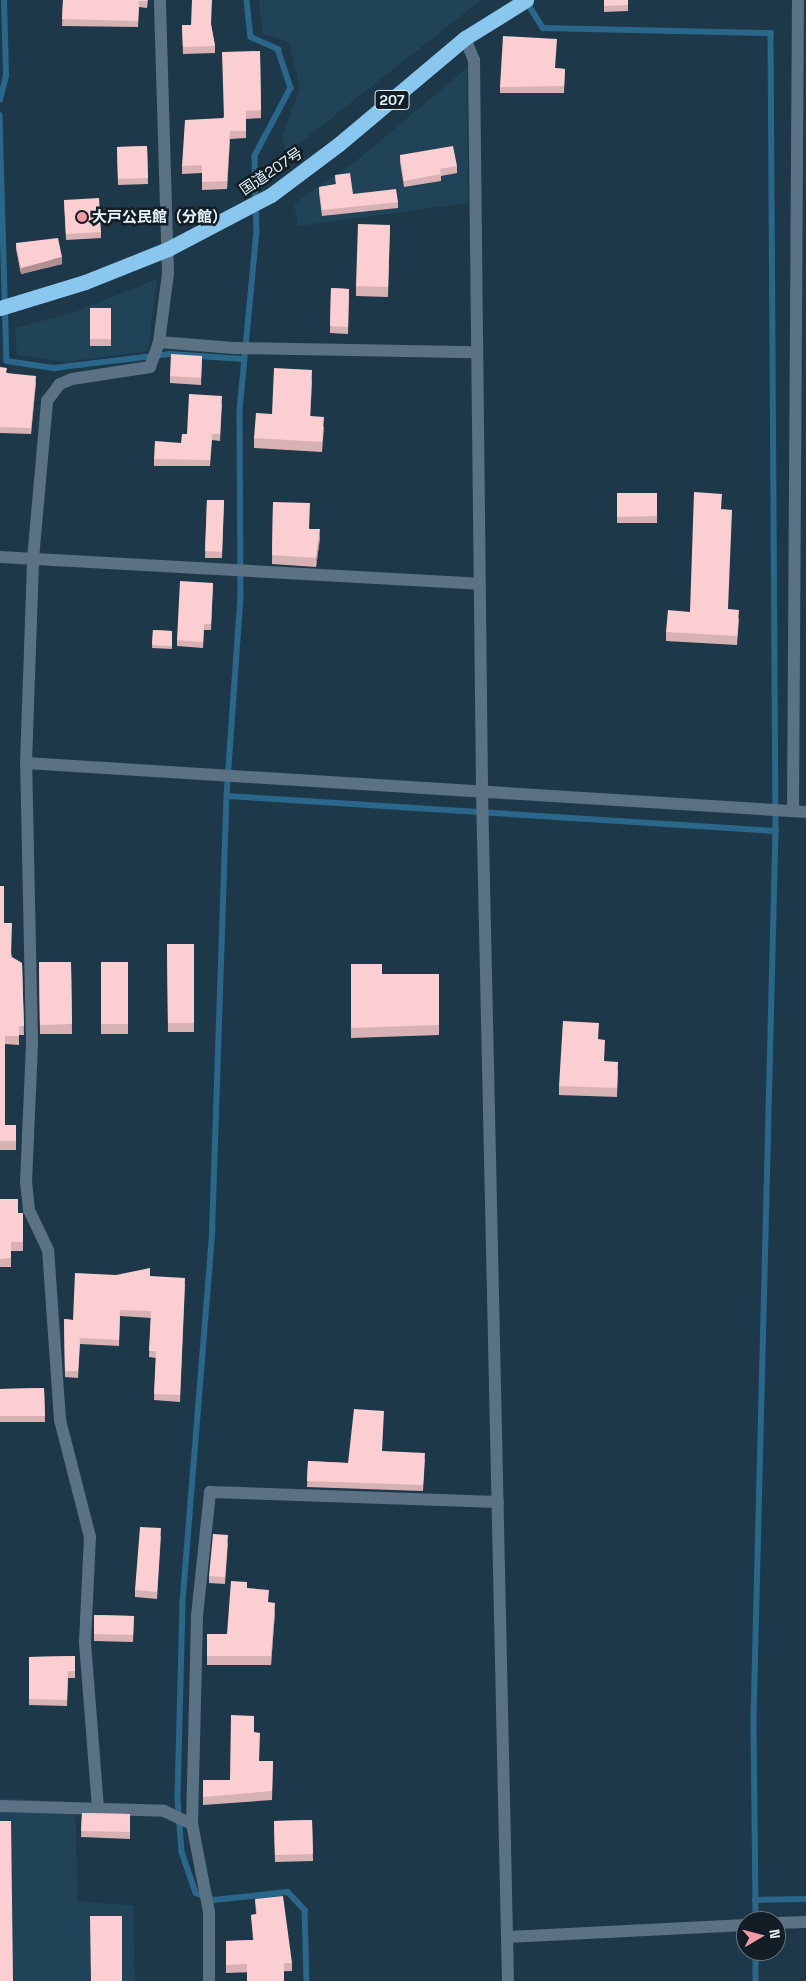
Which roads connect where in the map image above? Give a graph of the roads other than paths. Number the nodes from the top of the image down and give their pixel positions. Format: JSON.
{"nodes":[{"id":1,"x":160,"y":0,"type":"edge"},
{"id":2,"x":798,"y":0,"type":"edge"},
{"id":3,"x":520,"y":3,"type":"edge"},
{"id":4,"x":465,"y":38,"type":"junction"},
{"id":5,"x":168,"y":249,"type":"junction"},
{"id":6,"x":7,"y":306,"type":"edge"},
{"id":7,"x":158,"y":346,"type":"junction"},
{"id":8,"x":475,"y":352,"type":"junction"},
{"id":9,"x":0,"y":557,"type":"edge"},
{"id":10,"x":33,"y":559,"type":"junction"},
{"id":11,"x":479,"y":584,"type":"junction"},
{"id":12,"x":26,"y":763,"type":"junction"},
{"id":13,"x":482,"y":791,"type":"junction"},
{"id":14,"x":793,"y":811,"type":"edge"},
{"id":15,"x":498,"y":1502,"type":"junction"},
{"id":16,"x":0,"y":1806,"type":"edge"},
{"id":17,"x":98,"y":1808,"type":"junction"},
{"id":18,"x":192,"y":1824,"type":"junction"},
{"id":19,"x":806,"y":1922,"type":"edge"},
{"id":20,"x":786,"y":1923,"type":"edge"},
{"id":21,"x":736,"y":1925,"type":"edge"},
{"id":22,"x":508,"y":1938,"type":"junction"},
{"id":23,"x":209,"y":1981,"type":"edge"},
{"id":24,"x":508,"y":1981,"type":"edge"}],
"edges":[{"from":1,"to":5,"type":"street"},
{"from":2,"to":14,"type":"street"},
{"from":3,"to":4,"type":"highway","name":"国道207号","number":"207"},
{"from":4,"to":5,"type":"highway","name":"国道207号","number":"207"},
{"from":4,"to":8,"type":"street"},
{"from":5,"to":6,"type":"highway","name":"国道207号","number":"207"},
{"from":5,"to":7,"type":"street"},
{"from":7,"to":8,"type":"street"},
{"from":7,"to":10,"type":"street"},
{"from":8,"to":11,"type":"street"},
{"from":9,"to":10,"type":"street"},
{"from":10,"to":11,"type":"street"},
{"from":10,"to":12,"type":"street"},
{"from":11,"to":13,"type":"street"},
{"from":12,"to":13,"type":"street"},
{"from":12,"to":17,"type":"street"},
{"from":13,"to":14,"type":"street"},
{"from":13,"to":15,"type":"street"},
{"from":15,"to":18,"type":"street"},
{"from":15,"to":22,"type":"street"},
{"from":16,"to":17,"type":"street"},
{"from":17,"to":18,"type":"street"},
{"from":18,"to":23,"type":"street"},
{"from":19,"to":20,"type":"street"},
{"from":21,"to":22,"type":"street"},
{"from":22,"to":24,"type":"street"}]}
